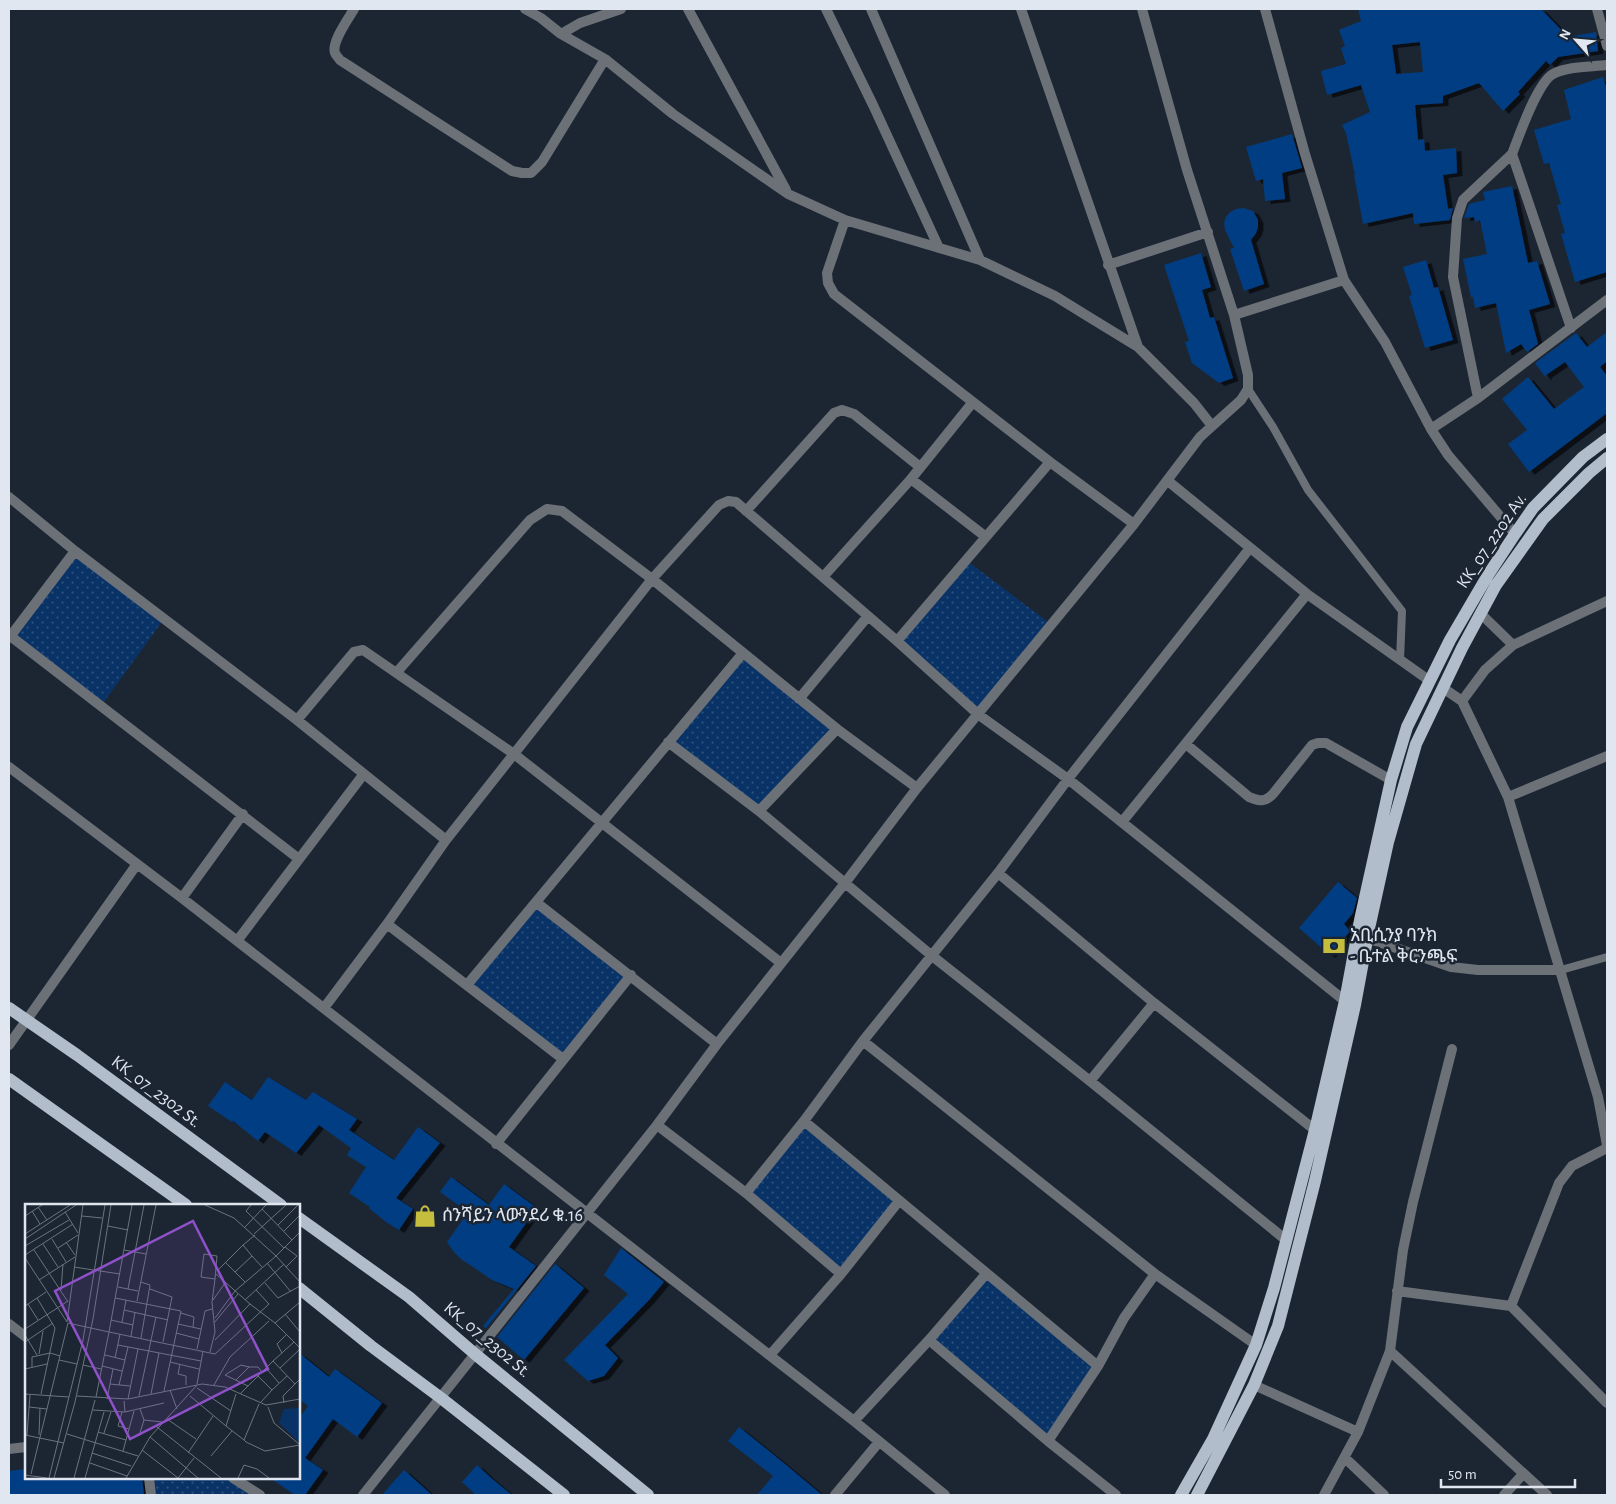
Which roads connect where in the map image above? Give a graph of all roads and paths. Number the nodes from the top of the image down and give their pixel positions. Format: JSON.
{"nodes":[{"id":1,"x":354,"y":9,"type":"edge"},
{"id":2,"x":525,"y":9,"type":"edge"},
{"id":3,"x":621,"y":9,"type":"edge"},
{"id":4,"x":688,"y":9,"type":"edge"},
{"id":5,"x":826,"y":9,"type":"edge"},
{"id":6,"x":871,"y":9,"type":"edge"},
{"id":7,"x":1021,"y":9,"type":"edge"},
{"id":8,"x":1142,"y":9,"type":"edge"},
{"id":9,"x":1265,"y":9,"type":"edge"},
{"id":10,"x":1598,"y":9,"type":"edge"},
{"id":11,"x":539,"y":13,"type":"edge"},
{"id":12,"x":561,"y":34,"type":"junction"},
{"id":13,"x":1607,"y":46,"type":"edge"},
{"id":14,"x":605,"y":59,"type":"junction"},
{"id":15,"x":1607,"y":66,"type":"edge"},
{"id":16,"x":1512,"y":154,"type":"junction"},
{"id":17,"x":788,"y":194,"type":"junction"},
{"id":18,"x":846,"y":220,"type":"junction"},
{"id":19,"x":1208,"y":232,"type":"junction"},
{"id":20,"x":939,"y":248,"type":"junction"},
{"id":21,"x":980,"y":260,"type":"junction"},
{"id":22,"x":1108,"y":265,"type":"junction"},
{"id":23,"x":1344,"y":280,"type":"junction"},
{"id":24,"x":1607,"y":300,"type":"edge"},
{"id":25,"x":1234,"y":315,"type":"junction"},
{"id":26,"x":1571,"y":328,"type":"junction"},
{"id":27,"x":1138,"y":347,"type":"junction"},
{"id":28,"x":1248,"y":389,"type":"junction"},
{"id":29,"x":1478,"y":398,"type":"junction"},
{"id":30,"x":973,"y":402,"type":"junction"},
{"id":31,"x":1212,"y":426,"type":"junction"},
{"id":32,"x":1430,"y":430,"type":"junction"},
{"id":33,"x":1607,"y":439,"type":"edge"},
{"id":34,"x":1607,"y":458,"type":"edge"},
{"id":35,"x":1050,"y":462,"type":"junction"},
{"id":36,"x":920,"y":467,"type":"junction"},
{"id":37,"x":911,"y":479,"type":"junction"},
{"id":38,"x":1168,"y":480,"type":"junction"},
{"id":39,"x":9,"y":497,"type":"edge"},
{"id":40,"x":746,"y":511,"type":"junction"},
{"id":41,"x":1134,"y":524,"type":"junction"},
{"id":42,"x":1514,"y":534,"type":"junction"},
{"id":43,"x":986,"y":537,"type":"junction"},
{"id":44,"x":1250,"y":548,"type":"junction"},
{"id":45,"x":75,"y":551,"type":"junction"},
{"id":46,"x":824,"y":577,"type":"junction"},
{"id":47,"x":652,"y":579,"type":"junction"},
{"id":48,"x":1307,"y":594,"type":"junction"},
{"id":49,"x":1607,"y":601,"type":"edge"},
{"id":50,"x":1480,"y":614,"type":"junction"},
{"id":51,"x":868,"y":616,"type":"junction"},
{"id":52,"x":9,"y":636,"type":"edge"},
{"id":53,"x":897,"y":641,"type":"junction"},
{"id":54,"x":1514,"y":645,"type":"junction"},
{"id":55,"x":743,"y":653,"type":"junction"},
{"id":56,"x":1400,"y":660,"type":"junction"},
{"id":57,"x":396,"y":672,"type":"junction"},
{"id":58,"x":1430,"y":681,"type":"junction"},
{"id":59,"x":1443,"y":688,"type":"junction"},
{"id":60,"x":799,"y":700,"type":"junction"},
{"id":61,"x":1462,"y":700,"type":"junction"},
{"id":62,"x":979,"y":715,"type":"junction"},
{"id":63,"x":297,"y":720,"type":"junction"},
{"id":64,"x":837,"y":729,"type":"junction"},
{"id":65,"x":668,"y":742,"type":"junction"},
{"id":66,"x":1186,"y":744,"type":"junction"},
{"id":67,"x":514,"y":754,"type":"junction"},
{"id":68,"x":1607,"y":756,"type":"edge"},
{"id":69,"x":9,"y":767,"type":"edge"},
{"id":70,"x":363,"y":775,"type":"junction"},
{"id":71,"x":1068,"y":779,"type":"junction"},
{"id":72,"x":1391,"y":780,"type":"junction"},
{"id":73,"x":917,"y":788,"type":"junction"},
{"id":74,"x":1508,"y":797,"type":"junction"},
{"id":75,"x":759,"y":811,"type":"junction"},
{"id":76,"x":242,"y":814,"type":"junction"},
{"id":77,"x":602,"y":822,"type":"junction"},
{"id":78,"x":1122,"y":822,"type":"junction"},
{"id":79,"x":446,"y":840,"type":"junction"},
{"id":80,"x":298,"y":859,"type":"junction"},
{"id":81,"x":137,"y":864,"type":"junction"},
{"id":82,"x":998,"y":873,"type":"junction"},
{"id":83,"x":845,"y":883,"type":"junction"},
{"id":84,"x":182,"y":898,"type":"junction"},
{"id":85,"x":536,"y":903,"type":"junction"},
{"id":86,"x":387,"y":924,"type":"junction"},
{"id":87,"x":1367,"y":938,"type":"junction"},
{"id":88,"x":237,"y":941,"type":"junction"},
{"id":89,"x":931,"y":955,"type":"junction"},
{"id":90,"x":1607,"y":957,"type":"edge"},
{"id":91,"x":781,"y":963,"type":"junction"},
{"id":92,"x":1561,"y":970,"type":"junction"},
{"id":93,"x":631,"y":976,"type":"junction"},
{"id":94,"x":467,"y":985,"type":"junction"},
{"id":95,"x":1345,"y":1001,"type":"junction"},
{"id":96,"x":1154,"y":1003,"type":"junction"},
{"id":97,"x":9,"y":1008,"type":"edge"},
{"id":98,"x":324,"y":1008,"type":"junction"},
{"id":99,"x":26,"y":1021,"type":"junction"},
{"id":100,"x":863,"y":1041,"type":"junction"},
{"id":101,"x":717,"y":1044,"type":"junction"},
{"id":102,"x":9,"y":1045,"type":"edge"},
{"id":103,"x":1452,"y":1049,"type":"dead end"},
{"id":104,"x":563,"y":1059,"type":"junction"},
{"id":105,"x":9,"y":1079,"type":"edge"},
{"id":106,"x":1090,"y":1081,"type":"junction"},
{"id":107,"x":1603,"y":1094,"type":"edge"},
{"id":108,"x":804,"y":1121,"type":"junction"},
{"id":109,"x":657,"y":1125,"type":"junction"},
{"id":110,"x":1315,"y":1130,"type":"junction"},
{"id":111,"x":496,"y":1144,"type":"junction"},
{"id":112,"x":1607,"y":1147,"type":"edge"},
{"id":113,"x":746,"y":1193,"type":"junction"},
{"id":114,"x":899,"y":1201,"type":"junction"},
{"id":115,"x":185,"y":1204,"type":"edge"},
{"id":116,"x":280,"y":1204,"type":"edge"},
{"id":117,"x":586,"y":1213,"type":"junction"},
{"id":118,"x":300,"y":1219,"type":"edge"},
{"id":119,"x":1286,"y":1240,"type":"junction"},
{"id":120,"x":841,"y":1274,"type":"junction"},
{"id":121,"x":986,"y":1274,"type":"junction"},
{"id":122,"x":1155,"y":1274,"type":"junction"},
{"id":123,"x":300,"y":1289,"type":"edge"},
{"id":124,"x":1397,"y":1291,"type":"junction"},
{"id":125,"x":1511,"y":1306,"type":"junction"},
{"id":126,"x":9,"y":1324,"type":"edge"},
{"id":127,"x":25,"y":1336,"type":"edge"},
{"id":128,"x":930,"y":1340,"type":"junction"},
{"id":129,"x":1256,"y":1345,"type":"junction"},
{"id":130,"x":1390,"y":1351,"type":"junction"},
{"id":131,"x":475,"y":1354,"type":"junction"},
{"id":132,"x":770,"y":1355,"type":"junction"},
{"id":133,"x":1098,"y":1366,"type":"junction"},
{"id":134,"x":1254,"y":1385,"type":"junction"},
{"id":135,"x":441,"y":1398,"type":"junction"},
{"id":136,"x":1607,"y":1403,"type":"edge"},
{"id":137,"x":854,"y":1421,"type":"junction"},
{"id":138,"x":1358,"y":1432,"type":"junction"},
{"id":139,"x":1048,"y":1441,"type":"junction"},
{"id":140,"x":879,"y":1442,"type":"junction"},
{"id":141,"x":25,"y":1447,"type":"edge"},
{"id":142,"x":10,"y":1448,"type":"edge"},
{"id":143,"x":1345,"y":1458,"type":"junction"},
{"id":144,"x":1523,"y":1474,"type":"junction"},
{"id":145,"x":149,"y":1479,"type":"edge"},
{"id":146,"x":235,"y":1479,"type":"edge"},
{"id":147,"x":151,"y":1495,"type":"edge"},
{"id":148,"x":260,"y":1495,"type":"edge"},
{"id":149,"x":363,"y":1495,"type":"edge"},
{"id":150,"x":564,"y":1495,"type":"edge"},
{"id":151,"x":648,"y":1495,"type":"edge"},
{"id":152,"x":835,"y":1495,"type":"edge"},
{"id":153,"x":945,"y":1495,"type":"edge"},
{"id":154,"x":1116,"y":1495,"type":"edge"},
{"id":155,"x":1181,"y":1495,"type":"edge"},
{"id":156,"x":1197,"y":1495,"type":"edge"},
{"id":157,"x":1324,"y":1495,"type":"edge"},
{"id":158,"x":1384,"y":1495,"type":"edge"},
{"id":159,"x":1504,"y":1495,"type":"edge"},
{"id":160,"x":1547,"y":1495,"type":"edge"}],
"edges":[{"from":1,"to":14,"type":"street"},
{"from":2,"to":11,"type":"street"},
{"from":3,"to":12,"type":"street"},
{"from":4,"to":17,"type":"street"},
{"from":5,"to":20,"type":"street"},
{"from":6,"to":21,"type":"street"},
{"from":7,"to":22,"type":"street"},
{"from":8,"to":19,"type":"street"},
{"from":9,"to":23,"type":"street"},
{"from":10,"to":13,"type":"street"},
{"from":11,"to":12,"type":"street"},
{"from":12,"to":14,"type":"street"},
{"from":14,"to":17,"type":"street"},
{"from":15,"to":16,"type":"street"},
{"from":16,"to":26,"type":"street"},
{"from":16,"to":29,"type":"street"},
{"from":17,"to":18,"type":"street"},
{"from":18,"to":20,"type":"street"},
{"from":18,"to":30,"type":"street"},
{"from":19,"to":22,"type":"street"},
{"from":19,"to":25,"type":"street"},
{"from":20,"to":21,"type":"street"},
{"from":21,"to":27,"type":"street"},
{"from":22,"to":27,"type":"street"},
{"from":23,"to":25,"type":"street"},
{"from":23,"to":32,"type":"street"},
{"from":24,"to":26,"type":"street"},
{"from":25,"to":28,"type":"street"},
{"from":26,"to":29,"type":"street"},
{"from":27,"to":31,"type":"street"},
{"from":28,"to":31,"type":"street"},
{"from":28,"to":56,"type":"lane"},
{"from":29,"to":32,"type":"street"},
{"from":30,"to":35,"type":"street"},
{"from":30,"to":36,"type":"street"},
{"from":31,"to":38,"type":"street"},
{"from":32,"to":42,"type":"street"},
{"from":33,"to":42,"type":"main road","name":"KK_07_2202 Av."},
{"from":34,"to":50,"type":"main road"},
{"from":35,"to":41,"type":"street"},
{"from":35,"to":43,"type":"street"},
{"from":36,"to":37,"type":"street"},
{"from":36,"to":40,"type":"street"},
{"from":37,"to":43,"type":"street"},
{"from":37,"to":46,"type":"street"},
{"from":38,"to":41,"type":"street"},
{"from":38,"to":44,"type":"street"},
{"from":39,"to":45,"type":"street"},
{"from":40,"to":46,"type":"street"},
{"from":40,"to":47,"type":"street"},
{"from":41,"to":62,"type":"street"},
{"from":42,"to":58,"type":"main road","name":"KK_07_2202 Av."},
{"from":43,"to":53,"type":"street"},
{"from":44,"to":48,"type":"street"},
{"from":44,"to":71,"type":"street"},
{"from":45,"to":52,"type":"street"},
{"from":45,"to":63,"type":"street"},
{"from":46,"to":51,"type":"street"},
{"from":47,"to":55,"type":"street"},
{"from":47,"to":57,"type":"street"},
{"from":47,"to":67,"type":"street"},
{"from":48,"to":56,"type":"street"},
{"from":48,"to":66,"type":"street"},
{"from":49,"to":54,"type":"street"},
{"from":50,"to":54,"type":"street"},
{"from":50,"to":59,"type":"main road"},
{"from":51,"to":53,"type":"street"},
{"from":51,"to":60,"type":"street"},
{"from":52,"to":76,"type":"street"},
{"from":53,"to":62,"type":"street"},
{"from":54,"to":61,"type":"street"},
{"from":55,"to":60,"type":"street"},
{"from":55,"to":65,"type":"street"},
{"from":56,"to":58,"type":"street"},
{"from":57,"to":63,"type":"street"},
{"from":57,"to":67,"type":"street"},
{"from":58,"to":72,"type":"main road","name":"KK_07_2202 Av."},
{"from":59,"to":61,"type":"street"},
{"from":59,"to":87,"type":"main road"},
{"from":60,"to":64,"type":"street"},
{"from":61,"to":74,"type":"street"},
{"from":62,"to":71,"type":"street"},
{"from":62,"to":73,"type":"street"},
{"from":63,"to":70,"type":"street"},
{"from":64,"to":73,"type":"street"},
{"from":64,"to":75,"type":"street"},
{"from":65,"to":75,"type":"street"},
{"from":65,"to":77,"type":"street"},
{"from":66,"to":72,"type":"street"},
{"from":66,"to":78,"type":"street"},
{"from":67,"to":77,"type":"street"},
{"from":67,"to":79,"type":"street"},
{"from":68,"to":74,"type":"street"},
{"from":69,"to":81,"type":"street"},
{"from":70,"to":79,"type":"street"},
{"from":70,"to":80,"type":"street"},
{"from":71,"to":78,"type":"street"},
{"from":71,"to":82,"type":"street"},
{"from":72,"to":95,"type":"main road","name":"KK_07_2202 Av."},
{"from":73,"to":83,"type":"street"},
{"from":74,"to":92,"type":"street"},
{"from":75,"to":83,"type":"street"},
{"from":76,"to":80,"type":"street"},
{"from":76,"to":84,"type":"street"},
{"from":77,"to":85,"type":"street"},
{"from":77,"to":91,"type":"street"},
{"from":78,"to":95,"type":"street"},
{"from":79,"to":86,"type":"street"},
{"from":80,"to":88,"type":"street"},
{"from":81,"to":84,"type":"street"},
{"from":81,"to":99,"type":"street"},
{"from":82,"to":89,"type":"street"},
{"from":82,"to":96,"type":"street"},
{"from":83,"to":89,"type":"street"},
{"from":83,"to":91,"type":"street"},
{"from":84,"to":88,"type":"street"},
{"from":85,"to":93,"type":"street"},
{"from":85,"to":94,"type":"street"},
{"from":86,"to":94,"type":"street"},
{"from":86,"to":98,"type":"street"},
{"from":87,"to":92,"type":"street"},
{"from":87,"to":134,"type":"main road"},
{"from":88,"to":98,"type":"street"},
{"from":89,"to":100,"type":"street"},
{"from":89,"to":106,"type":"street"},
{"from":90,"to":92,"type":"lane"},
{"from":91,"to":101,"type":"street"},
{"from":92,"to":107,"type":"street"},
{"from":93,"to":101,"type":"street"},
{"from":93,"to":104,"type":"street"},
{"from":94,"to":104,"type":"street"},
{"from":95,"to":110,"type":"main road","name":"KK_07_2202 Av."},
{"from":96,"to":106,"type":"street"},
{"from":96,"to":110,"type":"street"},
{"from":97,"to":99,"type":"main road","name":"KK_07_2302 St."},
{"from":98,"to":111,"type":"street"},
{"from":99,"to":102,"type":"street"},
{"from":99,"to":116,"type":"main road","name":"KK_07_2302 St."},
{"from":100,"to":108,"type":"street"},
{"from":100,"to":122,"type":"street"},
{"from":101,"to":109,"type":"street"},
{"from":103,"to":124,"type":"street"},
{"from":104,"to":111,"type":"street"},
{"from":105,"to":115,"type":"main road"},
{"from":106,"to":119,"type":"street"},
{"from":107,"to":112,"type":"street"},
{"from":108,"to":113,"type":"street"},
{"from":108,"to":114,"type":"street"},
{"from":109,"to":113,"type":"street"},
{"from":109,"to":117,"type":"street"},
{"from":110,"to":119,"type":"main road","name":"KK_07_2202 Av."},
{"from":111,"to":117,"type":"street"},
{"from":112,"to":125,"type":"street"},
{"from":113,"to":120,"type":"street"},
{"from":114,"to":120,"type":"street"},
{"from":114,"to":121,"type":"street"},
{"from":117,"to":131,"type":"street"},
{"from":117,"to":132,"type":"street"},
{"from":118,"to":131,"type":"main road","name":"KK_07_2302 St."},
{"from":119,"to":129,"type":"main road","name":"KK_07_2202 Av."},
{"from":120,"to":132,"type":"street"},
{"from":121,"to":128,"type":"street"},
{"from":121,"to":133,"type":"street"},
{"from":122,"to":129,"type":"street"},
{"from":122,"to":133,"type":"street"},
{"from":123,"to":135,"type":"main road"},
{"from":124,"to":125,"type":"street"},
{"from":124,"to":130,"type":"street"},
{"from":125,"to":136,"type":"street"},
{"from":126,"to":127,"type":"street"},
{"from":128,"to":137,"type":"street"},
{"from":128,"to":139,"type":"street"},
{"from":129,"to":155,"type":"main road","name":"KK_07_2202 Av."},
{"from":130,"to":138,"type":"street"},
{"from":130,"to":144,"type":"street"},
{"from":131,"to":135,"type":"street"},
{"from":131,"to":151,"type":"main road","name":"KK_07_2302 St."},
{"from":132,"to":137,"type":"street"},
{"from":133,"to":139,"type":"street"},
{"from":134,"to":138,"type":"street"},
{"from":134,"to":156,"type":"main road"},
{"from":135,"to":149,"type":"street"},
{"from":135,"to":150,"type":"main road"},
{"from":137,"to":140,"type":"street"},
{"from":138,"to":143,"type":"street"},
{"from":139,"to":154,"type":"street"},
{"from":140,"to":152,"type":"street"},
{"from":140,"to":153,"type":"street"},
{"from":141,"to":142,"type":"street"},
{"from":143,"to":157,"type":"street"},
{"from":143,"to":158,"type":"street"},
{"from":144,"to":159,"type":"street"},
{"from":144,"to":160,"type":"street"},
{"from":145,"to":147,"type":"street"},
{"from":146,"to":148,"type":"street"}]}
